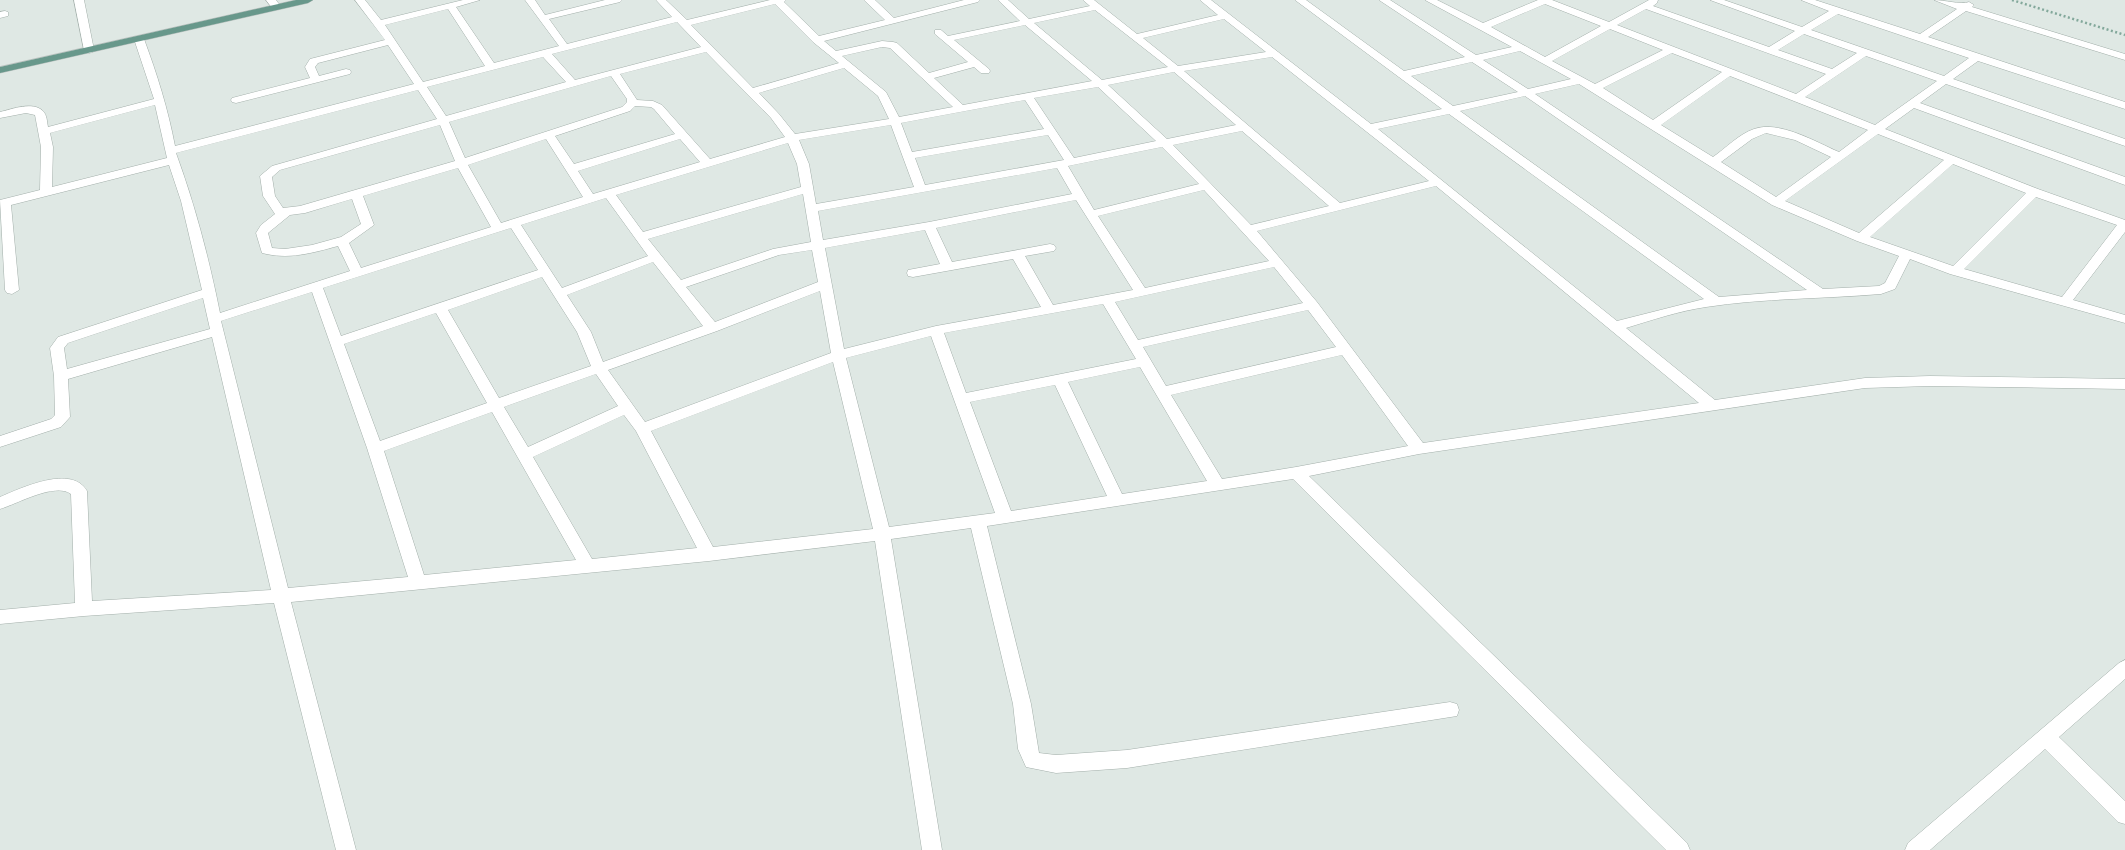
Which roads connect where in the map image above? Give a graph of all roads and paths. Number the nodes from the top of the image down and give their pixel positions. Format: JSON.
{"nodes":[{"id":1,"x":79,"y":0,"type":"edge"},
{"id":2,"x":308,"y":0,"type":"edge"},
{"id":3,"x":360,"y":0,"type":"edge"},
{"id":4,"x":475,"y":0,"type":"edge"},
{"id":5,"x":530,"y":0,"type":"edge"},
{"id":6,"x":617,"y":0,"type":"edge"},
{"id":7,"x":660,"y":0,"type":"edge"},
{"id":8,"x":869,"y":0,"type":"edge"},
{"id":9,"x":975,"y":0,"type":"edge"},
{"id":10,"x":1003,"y":0,"type":"edge"},
{"id":11,"x":1088,"y":0,"type":"edge"},
{"id":12,"x":1205,"y":0,"type":"edge"},
{"id":13,"x":1300,"y":0,"type":"edge"},
{"id":14,"x":1384,"y":0,"type":"edge"},
{"id":15,"x":1430,"y":0,"type":"edge"},
{"id":16,"x":1544,"y":0,"type":"edge"},
{"id":17,"x":1655,"y":0,"type":"edge"},
{"id":18,"x":1715,"y":0,"type":"edge"},
{"id":19,"x":1806,"y":0,"type":"edge"},
{"id":20,"x":1939,"y":0,"type":"edge"},
{"id":21,"x":2012,"y":0,"type":"edge"},
{"id":22,"x":775,"y":1,"type":"edge"},
{"id":23,"x":1970,"y":3,"type":"edge"},
{"id":24,"x":273,"y":4,"type":"edge"},
{"id":25,"x":450,"y":6,"type":"junction"},
{"id":26,"x":1645,"y":6,"type":"junction"},
{"id":27,"x":1098,"y":7,"type":"junction"},
{"id":28,"x":1837,"y":10,"type":"junction"},
{"id":29,"x":1226,"y":16,"type":"junction"},
{"id":30,"x":543,"y":18,"type":"junction"},
{"id":31,"x":681,"y":21,"type":"junction"},
{"id":32,"x":892,"y":21,"type":"junction"},
{"id":33,"x":379,"y":23,"type":"junction"},
{"id":34,"x":1026,"y":23,"type":"junction"},
{"id":35,"x":1483,"y":27,"type":"junction"},
{"id":36,"x":1609,"y":27,"type":"junction"},
{"id":37,"x":1804,"y":30,"type":"junction"},
{"id":38,"x":938,"y":32,"type":"dead end"},
{"id":39,"x":2125,"y":35,"type":"edge"},
{"id":40,"x":1135,"y":37,"type":"junction"},
{"id":41,"x":1921,"y":38,"type":"junction"},
{"id":42,"x":139,"y":39,"type":"junction"},
{"id":43,"x":946,"y":39,"type":"junction"},
{"id":44,"x":817,"y":40,"type":"junction"},
{"id":45,"x":391,"y":41,"type":"junction"},
{"id":46,"x":564,"y":48,"type":"junction"},
{"id":47,"x":708,"y":48,"type":"junction"},
{"id":48,"x":1521,"y":48,"type":"junction"},
{"id":49,"x":2125,"y":48,"type":"edge"},
{"id":50,"x":89,"y":50,"type":"junction"},
{"id":51,"x":1670,"y":50,"type":"junction"},
{"id":52,"x":1769,"y":50,"type":"junction"},
{"id":53,"x":1865,"y":52,"type":"junction"},
{"id":54,"x":544,"y":53,"type":"junction"},
{"id":55,"x":835,"y":54,"type":"junction"},
{"id":56,"x":1274,"y":54,"type":"junction"},
{"id":57,"x":1977,"y":57,"type":"junction"},
{"id":58,"x":2125,"y":57,"type":"edge"},
{"id":59,"x":1474,"y":58,"type":"junction"},
{"id":60,"x":1546,"y":60,"type":"junction"},
{"id":61,"x":976,"y":63,"type":"junction"},
{"id":62,"x":847,"y":64,"type":"junction"},
{"id":63,"x":490,"y":67,"type":"junction"},
{"id":64,"x":1176,"y":69,"type":"junction"},
{"id":65,"x":0,"y":70,"type":"edge"},
{"id":66,"x":985,"y":71,"type":"dead end"},
{"id":67,"x":346,"y":72,"type":"dead end"},
{"id":68,"x":614,"y":72,"type":"junction"},
{"id":69,"x":1729,"y":72,"type":"junction"},
{"id":70,"x":1404,"y":74,"type":"junction"},
{"id":71,"x":1833,"y":74,"type":"junction"},
{"id":72,"x":926,"y":77,"type":"junction"},
{"id":73,"x":316,"y":80,"type":"junction"},
{"id":74,"x":1582,"y":80,"type":"junction"},
{"id":75,"x":1943,"y":80,"type":"junction"},
{"id":76,"x":1101,"y":83,"type":"junction"},
{"id":77,"x":573,"y":84,"type":"junction"},
{"id":78,"x":420,"y":85,"type":"junction"},
{"id":79,"x":1595,"y":88,"type":"junction"},
{"id":80,"x":752,"y":92,"type":"junction"},
{"id":81,"x":1527,"y":93,"type":"junction"},
{"id":82,"x":1028,"y":96,"type":"junction"},
{"id":83,"x":1797,"y":98,"type":"junction"},
{"id":84,"x":236,"y":100,"type":"dead end"},
{"id":85,"x":159,"y":101,"type":"junction"},
{"id":86,"x":632,"y":103,"type":"junction"},
{"id":87,"x":1910,"y":103,"type":"junction"},
{"id":88,"x":2125,"y":106,"type":"edge"},
{"id":89,"x":961,"y":109,"type":"junction"},
{"id":90,"x":1451,"y":110,"type":"junction"},
{"id":91,"x":0,"y":115,"type":"edge"},
{"id":92,"x":443,"y":120,"type":"junction"},
{"id":93,"x":895,"y":121,"type":"junction"},
{"id":94,"x":1653,"y":124,"type":"junction"},
{"id":95,"x":1244,"y":127,"type":"junction"},
{"id":96,"x":1369,"y":128,"type":"junction"},
{"id":97,"x":1876,"y":129,"type":"junction"},
{"id":98,"x":45,"y":131,"type":"junction"},
{"id":99,"x":1052,"y":132,"type":"junction"},
{"id":100,"x":548,"y":134,"type":"junction"},
{"id":101,"x":682,"y":136,"type":"junction"},
{"id":102,"x":792,"y":138,"type":"junction"},
{"id":103,"x":1163,"y":143,"type":"junction"},
{"id":104,"x":2125,"y":143,"type":"edge"},
{"id":105,"x":172,"y":156,"type":"junction"},
{"id":106,"x":908,"y":156,"type":"junction"},
{"id":107,"x":1838,"y":156,"type":"junction"},
{"id":108,"x":1951,"y":160,"type":"junction"},
{"id":109,"x":1714,"y":162,"type":"junction"},
{"id":110,"x":461,"y":163,"type":"junction"},
{"id":111,"x":707,"y":163,"type":"junction"},
{"id":112,"x":1066,"y":163,"type":"junction"},
{"id":113,"x":571,"y":170,"type":"junction"},
{"id":114,"x":2125,"y":181,"type":"edge"},
{"id":115,"x":1438,"y":182,"type":"junction"},
{"id":116,"x":1206,"y":186,"type":"junction"},
{"id":117,"x":807,"y":189,"type":"junction"},
{"id":118,"x":921,"y":189,"type":"junction"},
{"id":119,"x":46,"y":192,"type":"junction"},
{"id":120,"x":2034,"y":192,"type":"junction"},
{"id":121,"x":609,"y":193,"type":"junction"},
{"id":122,"x":356,"y":194,"type":"junction"},
{"id":123,"x":1079,"y":196,"type":"junction"},
{"id":124,"x":590,"y":198,"type":"junction"},
{"id":125,"x":1776,"y":202,"type":"junction"},
{"id":126,"x":2,"y":204,"type":"edge"},
{"id":127,"x":1338,"y":207,"type":"junction"},
{"id":128,"x":811,"y":209,"type":"junction"},
{"id":129,"x":286,"y":212,"type":"junction"},
{"id":130,"x":1092,"y":214,"type":"junction"},
{"id":131,"x":514,"y":223,"type":"junction"},
{"id":132,"x":928,"y":226,"type":"junction"},
{"id":133,"x":498,"y":228,"type":"junction"},
{"id":134,"x":1247,"y":230,"type":"junction"},
{"id":135,"x":640,"y":237,"type":"junction"},
{"id":136,"x":1861,"y":238,"type":"junction"},
{"id":137,"x":345,"y":240,"type":"junction"},
{"id":138,"x":817,"y":245,"type":"junction"},
{"id":139,"x":1050,"y":248,"type":"dead end"},
{"id":140,"x":1017,"y":254,"type":"junction"},
{"id":141,"x":1906,"y":254,"type":"junction"},
{"id":142,"x":656,"y":257,"type":"junction"},
{"id":143,"x":1277,"y":263,"type":"junction"},
{"id":144,"x":948,"y":267,"type":"junction"},
{"id":145,"x":1955,"y":271,"type":"junction"},
{"id":146,"x":546,"y":272,"type":"junction"},
{"id":147,"x":357,"y":273,"type":"junction"},
{"id":148,"x":913,"y":273,"type":"dead end"},
{"id":149,"x":825,"y":284,"type":"junction"},
{"id":150,"x":678,"y":285,"type":"junction"},
{"id":151,"x":316,"y":286,"type":"junction"},
{"id":152,"x":12,"y":290,"type":"dead end"},
{"id":153,"x":209,"y":292,"type":"junction"},
{"id":154,"x":560,"y":293,"type":"junction"},
{"id":155,"x":1141,"y":294,"type":"junction"},
{"id":156,"x":1820,"y":294,"type":"junction"},
{"id":157,"x":1107,"y":299,"type":"junction"},
{"id":158,"x":1716,"y":301,"type":"junction"},
{"id":159,"x":2064,"y":303,"type":"junction"},
{"id":160,"x":1312,"y":305,"type":"junction"},
{"id":161,"x":440,"y":308,"type":"junction"},
{"id":162,"x":1049,"y":310,"type":"junction"},
{"id":163,"x":2125,"y":319,"type":"edge"},
{"id":164,"x":216,"y":325,"type":"junction"},
{"id":165,"x":1617,"y":326,"type":"junction"},
{"id":166,"x":712,"y":328,"type":"junction"},
{"id":167,"x":936,"y":330,"type":"junction"},
{"id":168,"x":337,"y":342,"type":"junction"},
{"id":169,"x":1134,"y":345,"type":"junction"},
{"id":170,"x":1345,"y":350,"type":"junction"},
{"id":171,"x":838,"y":355,"type":"junction"},
{"id":172,"x":1144,"y":362,"type":"junction"},
{"id":173,"x":599,"y":368,"type":"junction"},
{"id":174,"x":61,"y":376,"type":"junction"},
{"id":175,"x":1059,"y":380,"type":"junction"},
{"id":176,"x":2125,"y":384,"type":"edge"},
{"id":177,"x":1162,"y":392,"type":"junction"},
{"id":178,"x":962,"y":399,"type":"junction"},
{"id":179,"x":494,"y":405,"type":"junction"},
{"id":180,"x":1711,"y":405,"type":"junction"},
{"id":181,"x":627,"y":408,"type":"junction"},
{"id":182,"x":642,"y":429,"type":"junction"},
{"id":183,"x":0,"y":442,"type":"edge"},
{"id":184,"x":375,"y":448,"type":"junction"},
{"id":185,"x":1419,"y":449,"type":"junction"},
{"id":186,"x":524,"y":455,"type":"junction"},
{"id":187,"x":1296,"y":473,"type":"junction"},
{"id":188,"x":1216,"y":484,"type":"junction"},
{"id":189,"x":1117,"y":501,"type":"junction"},
{"id":190,"x":0,"y":503,"type":"edge"},
{"id":191,"x":1005,"y":518,"type":"junction"},
{"id":192,"x":978,"y":522,"type":"junction"},
{"id":193,"x":882,"y":533,"type":"junction"},
{"id":194,"x":709,"y":555,"type":"junction"},
{"id":195,"x":588,"y":566,"type":"junction"},
{"id":196,"x":418,"y":582,"type":"junction"},
{"id":197,"x":281,"y":596,"type":"junction"},
{"id":198,"x":84,"y":609,"type":"junction"},
{"id":199,"x":0,"y":617,"type":"edge"},
{"id":200,"x":2124,"y":671,"type":"edge"},
{"id":201,"x":1450,"y":710,"type":"dead end"},
{"id":202,"x":2047,"y":738,"type":"junction"},
{"id":203,"x":2125,"y":815,"type":"edge"},
{"id":204,"x":346,"y":850,"type":"edge"},
{"id":205,"x":932,"y":850,"type":"edge"},
{"id":206,"x":1680,"y":850,"type":"edge"},
{"id":207,"x":1915,"y":850,"type":"edge"}],
"edges":[{"from":1,"to":50,"type":"street"},
{"from":2,"to":24,"type":"main road"},
{"from":3,"to":33,"type":"street"},
{"from":4,"to":25,"type":"street"},
{"from":5,"to":30,"type":"street"},
{"from":6,"to":30,"type":"street"},
{"from":7,"to":31,"type":"street"},
{"from":8,"to":32,"type":"street"},
{"from":9,"to":32,"type":"street"},
{"from":10,"to":34,"type":"street"},
{"from":11,"to":27,"type":"street"},
{"from":12,"to":29,"type":"street"},
{"from":13,"to":70,"type":"street"},
{"from":14,"to":59,"type":"street"},
{"from":15,"to":35,"type":"street"},
{"from":16,"to":35,"type":"street"},
{"from":16,"to":36,"type":"street"},
{"from":17,"to":26,"type":"street"},
{"from":18,"to":37,"type":"street"},
{"from":19,"to":28,"type":"street"},
{"from":20,"to":23,"type":"street"},
{"from":21,"to":39,"type":"path"},
{"from":22,"to":31,"type":"street"},
{"from":22,"to":44,"type":"street"},
{"from":23,"to":41,"type":"street"},
{"from":23,"to":49,"type":"street"},
{"from":23,"to":58,"type":"street"},
{"from":24,"to":42,"type":"main road"},
{"from":25,"to":33,"type":"street"},
{"from":25,"to":63,"type":"street"},
{"from":26,"to":36,"type":"street"},
{"from":26,"to":52,"type":"street"},
{"from":27,"to":34,"type":"street"},
{"from":27,"to":40,"type":"street"},
{"from":28,"to":37,"type":"street"},
{"from":28,"to":41,"type":"street"},
{"from":29,"to":40,"type":"street"},
{"from":29,"to":56,"type":"street"},
{"from":30,"to":46,"type":"street"},
{"from":31,"to":46,"type":"street"},
{"from":31,"to":47,"type":"street"},
{"from":32,"to":44,"type":"street"},
{"from":33,"to":45,"type":"street"},
{"from":34,"to":43,"type":"street"},
{"from":34,"to":76,"type":"street"},
{"from":35,"to":48,"type":"street"},
{"from":36,"to":51,"type":"street"},
{"from":36,"to":60,"type":"street"},
{"from":37,"to":52,"type":"street"},
{"from":37,"to":53,"type":"street"},
{"from":38,"to":43,"type":"street"},
{"from":40,"to":64,"type":"street"},
{"from":41,"to":57,"type":"street"},
{"from":42,"to":50,"type":"main road"},
{"from":42,"to":85,"type":"street"},
{"from":43,"to":61,"type":"street"},
{"from":44,"to":55,"type":"street"},
{"from":45,"to":73,"type":"street"},
{"from":45,"to":78,"type":"street"},
{"from":46,"to":54,"type":"street"},
{"from":47,"to":68,"type":"street"},
{"from":47,"to":80,"type":"street"},
{"from":48,"to":59,"type":"street"},
{"from":48,"to":60,"type":"street"},
{"from":50,"to":65,"type":"main road"},
{"from":51,"to":69,"type":"street"},
{"from":51,"to":79,"type":"street"},
{"from":52,"to":71,"type":"street"},
{"from":53,"to":71,"type":"street"},
{"from":53,"to":75,"type":"street"},
{"from":54,"to":63,"type":"street"},
{"from":54,"to":77,"type":"street"},
{"from":55,"to":62,"type":"street"},
{"from":55,"to":72,"type":"street"},
{"from":56,"to":64,"type":"street"},
{"from":56,"to":96,"type":"street"},
{"from":57,"to":75,"type":"street"},
{"from":57,"to":88,"type":"street"},
{"from":59,"to":70,"type":"street"},
{"from":59,"to":81,"type":"street"},
{"from":60,"to":74,"type":"street"},
{"from":61,"to":66,"type":"street"},
{"from":61,"to":72,"type":"street"},
{"from":62,"to":80,"type":"street"},
{"from":62,"to":93,"type":"street"},
{"from":63,"to":78,"type":"street"},
{"from":64,"to":76,"type":"street"},
{"from":64,"to":95,"type":"street"},
{"from":67,"to":73,"type":"street"},
{"from":68,"to":77,"type":"street"},
{"from":68,"to":86,"type":"street"},
{"from":69,"to":83,"type":"street"},
{"from":69,"to":94,"type":"street"},
{"from":70,"to":90,"type":"street"},
{"from":71,"to":83,"type":"street"},
{"from":72,"to":89,"type":"street"},
{"from":73,"to":84,"type":"street"},
{"from":74,"to":79,"type":"street"},
{"from":74,"to":81,"type":"street"},
{"from":75,"to":87,"type":"street"},
{"from":75,"to":104,"type":"street"},
{"from":76,"to":82,"type":"street"},
{"from":76,"to":103,"type":"street"},
{"from":77,"to":92,"type":"street"},
{"from":78,"to":92,"type":"street"},
{"from":78,"to":105,"type":"street"},
{"from":79,"to":94,"type":"street"},
{"from":80,"to":102,"type":"street"},
{"from":81,"to":90,"type":"street"},
{"from":81,"to":156,"type":"street"},
{"from":82,"to":89,"type":"street"},
{"from":82,"to":99,"type":"street"},
{"from":83,"to":97,"type":"street"},
{"from":85,"to":98,"type":"street"},
{"from":85,"to":105,"type":"street"},
{"from":86,"to":100,"type":"street"},
{"from":86,"to":101,"type":"street"},
{"from":87,"to":97,"type":"street"},
{"from":87,"to":114,"type":"street"},
{"from":89,"to":93,"type":"street"},
{"from":90,"to":96,"type":"street"},
{"from":90,"to":158,"type":"street"},
{"from":91,"to":98,"type":"street"},
{"from":92,"to":110,"type":"street"},
{"from":92,"to":129,"type":"street"},
{"from":93,"to":102,"type":"street"},
{"from":93,"to":106,"type":"street"},
{"from":94,"to":109,"type":"street"},
{"from":95,"to":103,"type":"street"},
{"from":95,"to":127,"type":"street"},
{"from":96,"to":115,"type":"street"},
{"from":97,"to":107,"type":"street"},
{"from":97,"to":108,"type":"street"},
{"from":98,"to":119,"type":"street"},
{"from":99,"to":106,"type":"street"},
{"from":99,"to":112,"type":"street"},
{"from":100,"to":110,"type":"street"},
{"from":100,"to":113,"type":"street"},
{"from":101,"to":111,"type":"street"},
{"from":101,"to":113,"type":"street"},
{"from":102,"to":111,"type":"street"},
{"from":102,"to":117,"type":"street"},
{"from":103,"to":112,"type":"street"},
{"from":103,"to":116,"type":"street"},
{"from":105,"to":119,"type":"street"},
{"from":105,"to":153,"type":"street"},
{"from":106,"to":118,"type":"street"},
{"from":107,"to":109,"type":"street"},
{"from":107,"to":125,"type":"street"},
{"from":108,"to":120,"type":"street"},
{"from":108,"to":136,"type":"street"},
{"from":109,"to":125,"type":"street"},
{"from":110,"to":122,"type":"street"},
{"from":110,"to":133,"type":"street"},
{"from":111,"to":121,"type":"street"},
{"from":112,"to":118,"type":"street"},
{"from":112,"to":123,"type":"street"},
{"from":113,"to":124,"type":"street"},
{"from":115,"to":127,"type":"street"},
{"from":115,"to":165,"type":"street"},
{"from":116,"to":130,"type":"street"},
{"from":116,"to":134,"type":"street"},
{"from":117,"to":128,"type":"street"},
{"from":117,"to":135,"type":"street"},
{"from":118,"to":128,"type":"street"},
{"from":119,"to":126,"type":"street"},
{"from":120,"to":145,"type":"street"},
{"from":120,"to":159,"type":"street"},
{"from":121,"to":124,"type":"street"},
{"from":121,"to":135,"type":"street"},
{"from":122,"to":129,"type":"street"},
{"from":122,"to":137,"type":"street"},
{"from":123,"to":130,"type":"street"},
{"from":123,"to":132,"type":"street"},
{"from":124,"to":131,"type":"street"},
{"from":125,"to":136,"type":"street"},
{"from":126,"to":152,"type":"street"},
{"from":127,"to":134,"type":"street"},
{"from":128,"to":138,"type":"street"},
{"from":129,"to":137,"type":"street"},
{"from":130,"to":155,"type":"street"},
{"from":131,"to":133,"type":"street"},
{"from":131,"to":146,"type":"street"},
{"from":132,"to":138,"type":"street"},
{"from":132,"to":144,"type":"street"},
{"from":133,"to":147,"type":"street"},
{"from":134,"to":143,"type":"street"},
{"from":135,"to":142,"type":"street"},
{"from":136,"to":141,"type":"street"},
{"from":137,"to":147,"type":"street"},
{"from":138,"to":149,"type":"street"},
{"from":138,"to":150,"type":"street"},
{"from":139,"to":140,"type":"street"},
{"from":140,"to":144,"type":"street"},
{"from":140,"to":162,"type":"street"},
{"from":141,"to":145,"type":"street"},
{"from":141,"to":156,"type":"street"},
{"from":142,"to":150,"type":"street"},
{"from":142,"to":154,"type":"street"},
{"from":143,"to":155,"type":"street"},
{"from":143,"to":160,"type":"street"},
{"from":144,"to":148,"type":"street"},
{"from":145,"to":159,"type":"street"},
{"from":146,"to":154,"type":"street"},
{"from":146,"to":161,"type":"street"},
{"from":147,"to":151,"type":"street"},
{"from":149,"to":166,"type":"street"},
{"from":149,"to":171,"type":"street"},
{"from":150,"to":166,"type":"street"},
{"from":151,"to":164,"type":"street"},
{"from":151,"to":168,"type":"street"},
{"from":153,"to":164,"type":"street"},
{"from":153,"to":174,"type":"street"},
{"from":154,"to":173,"type":"street"},
{"from":155,"to":157,"type":"street"},
{"from":156,"to":158,"type":"street"},
{"from":157,"to":162,"type":"street"},
{"from":157,"to":169,"type":"street"},
{"from":158,"to":165,"type":"street"},
{"from":159,"to":163,"type":"street"},
{"from":160,"to":169,"type":"street"},
{"from":160,"to":170,"type":"street"},
{"from":161,"to":168,"type":"street"},
{"from":161,"to":179,"type":"street"},
{"from":162,"to":167,"type":"street"},
{"from":164,"to":174,"type":"street"},
{"from":164,"to":197,"type":"street"},
{"from":165,"to":180,"type":"street"},
{"from":166,"to":173,"type":"street"},
{"from":167,"to":171,"type":"street"},
{"from":167,"to":178,"type":"street"},
{"from":168,"to":184,"type":"street"},
{"from":169,"to":172,"type":"street"},
{"from":170,"to":177,"type":"street"},
{"from":170,"to":185,"type":"street"},
{"from":171,"to":182,"type":"street"},
{"from":171,"to":193,"type":"street"},
{"from":172,"to":175,"type":"street"},
{"from":172,"to":177,"type":"street"},
{"from":173,"to":179,"type":"street"},
{"from":173,"to":181,"type":"street"},
{"from":174,"to":183,"type":"street"},
{"from":175,"to":178,"type":"street"},
{"from":175,"to":189,"type":"street"},
{"from":176,"to":180,"type":"street"},
{"from":177,"to":188,"type":"street"},
{"from":178,"to":191,"type":"street"},
{"from":179,"to":184,"type":"street"},
{"from":179,"to":186,"type":"street"},
{"from":180,"to":185,"type":"street"},
{"from":181,"to":182,"type":"street"},
{"from":181,"to":186,"type":"street"},
{"from":182,"to":194,"type":"street"},
{"from":184,"to":196,"type":"street"},
{"from":185,"to":187,"type":"street"},
{"from":186,"to":195,"type":"street"},
{"from":187,"to":188,"type":"street"},
{"from":187,"to":206,"type":"street"},
{"from":188,"to":189,"type":"street"},
{"from":189,"to":191,"type":"street"},
{"from":190,"to":198,"type":"street"},
{"from":191,"to":192,"type":"street"},
{"from":192,"to":193,"type":"street"},
{"from":192,"to":201,"type":"street"},
{"from":193,"to":194,"type":"street"},
{"from":193,"to":205,"type":"street"},
{"from":194,"to":195,"type":"street"},
{"from":195,"to":196,"type":"street"},
{"from":196,"to":197,"type":"street"},
{"from":197,"to":198,"type":"street"},
{"from":197,"to":204,"type":"street"},
{"from":198,"to":199,"type":"street"},
{"from":200,"to":202,"type":"street"},
{"from":202,"to":203,"type":"street"},
{"from":202,"to":207,"type":"street"}]}
